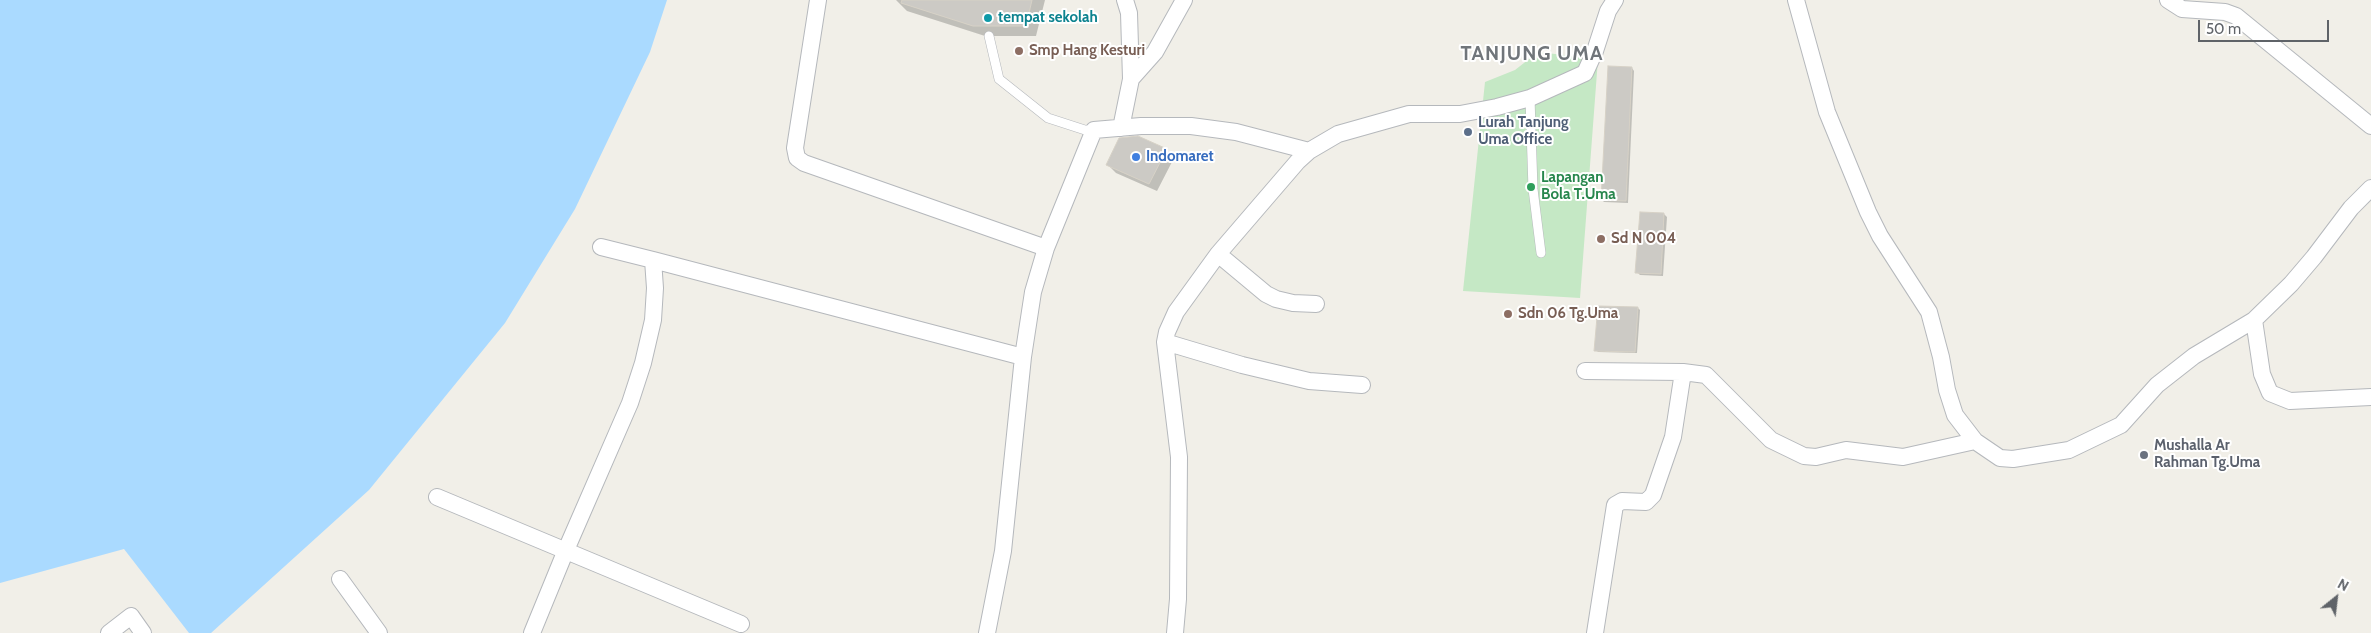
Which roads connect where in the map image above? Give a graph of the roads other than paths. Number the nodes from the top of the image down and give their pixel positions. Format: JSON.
{"nodes":[{"id":1,"x":818,"y":0,"type":"edge"},
{"id":2,"x":1125,"y":0,"type":"edge"},
{"id":3,"x":1184,"y":0,"type":"edge"},
{"id":4,"x":1615,"y":0,"type":"edge"},
{"id":5,"x":1796,"y":0,"type":"edge"},
{"id":6,"x":2168,"y":0,"type":"edge"},
{"id":7,"x":989,"y":36,"type":"dead end"},
{"id":8,"x":1131,"y":79,"type":"junction"},
{"id":9,"x":1530,"y":98,"type":"junction"},
{"id":10,"x":2371,"y":126,"type":"edge"},
{"id":11,"x":1121,"y":128,"type":"junction"},
{"id":12,"x":1094,"y":130,"type":"junction"},
{"id":13,"x":1309,"y":151,"type":"junction"},
{"id":14,"x":2371,"y":188,"type":"edge"},
{"id":15,"x":601,"y":247,"type":"dead end"},
{"id":16,"x":1046,"y":248,"type":"junction"},
{"id":17,"x":1541,"y":253,"type":"dead end"},
{"id":18,"x":1218,"y":254,"type":"junction"},
{"id":19,"x":654,"y":260,"type":"junction"},
{"id":20,"x":1316,"y":304,"type":"dead end"},
{"id":21,"x":2254,"y":320,"type":"junction"},
{"id":22,"x":1165,"y":342,"type":"junction"},
{"id":23,"x":1022,"y":357,"type":"junction"},
{"id":24,"x":1585,"y":371,"type":"dead end"},
{"id":25,"x":1683,"y":372,"type":"junction"},
{"id":26,"x":1362,"y":385,"type":"dead end"},
{"id":27,"x":2371,"y":397,"type":"edge"},
{"id":28,"x":1975,"y":441,"type":"junction"},
{"id":29,"x":437,"y":497,"type":"dead end"},
{"id":30,"x":566,"y":550,"type":"junction"},
{"id":31,"x":340,"y":579,"type":"dead end"},
{"id":32,"x":740,"y":624,"type":"dead end"},
{"id":33,"x":109,"y":633,"type":"edge"},
{"id":34,"x":143,"y":633,"type":"edge"},
{"id":35,"x":379,"y":633,"type":"edge"},
{"id":36,"x":532,"y":633,"type":"edge"},
{"id":37,"x":988,"y":633,"type":"edge"},
{"id":38,"x":1175,"y":633,"type":"edge"},
{"id":39,"x":1595,"y":633,"type":"edge"}],
"edges":[{"from":1,"to":16,"type":"street"},
{"from":2,"to":8,"type":"street"},
{"from":3,"to":8,"type":"street"},
{"from":4,"to":9,"type":"street"},
{"from":5,"to":28,"type":"street"},
{"from":6,"to":10,"type":"street"},
{"from":7,"to":12,"type":"lane"},
{"from":8,"to":11,"type":"street"},
{"from":9,"to":13,"type":"street"},
{"from":9,"to":17,"type":"lane"},
{"from":11,"to":12,"type":"street"},
{"from":11,"to":13,"type":"street"},
{"from":12,"to":16,"type":"street"},
{"from":13,"to":18,"type":"street"},
{"from":14,"to":21,"type":"street"},
{"from":15,"to":19,"type":"street"},
{"from":16,"to":23,"type":"street"},
{"from":18,"to":20,"type":"street"},
{"from":18,"to":22,"type":"street"},
{"from":19,"to":23,"type":"street"},
{"from":19,"to":30,"type":"street"},
{"from":21,"to":27,"type":"street"},
{"from":21,"to":28,"type":"street"},
{"from":22,"to":26,"type":"street"},
{"from":22,"to":38,"type":"street"},
{"from":23,"to":37,"type":"street"},
{"from":24,"to":25,"type":"street"},
{"from":25,"to":28,"type":"street"},
{"from":25,"to":39,"type":"street"},
{"from":29,"to":30,"type":"street"},
{"from":30,"to":32,"type":"street"},
{"from":30,"to":36,"type":"street"},
{"from":31,"to":35,"type":"street"},
{"from":33,"to":34,"type":"street"}]}
